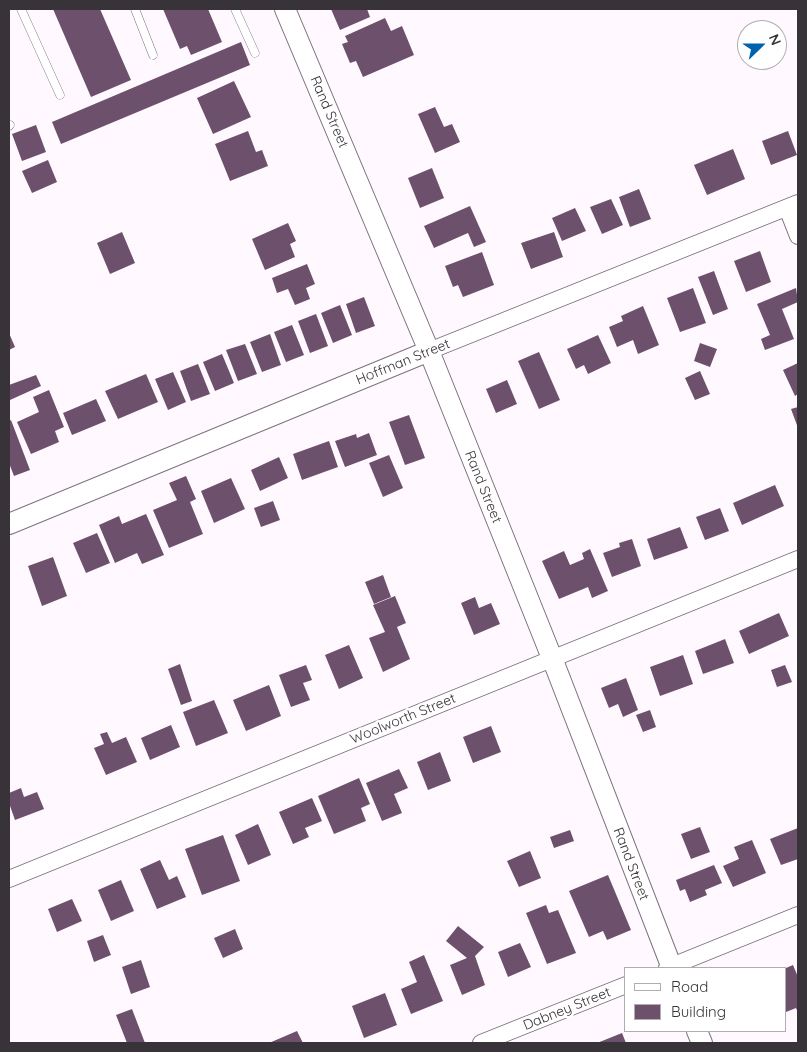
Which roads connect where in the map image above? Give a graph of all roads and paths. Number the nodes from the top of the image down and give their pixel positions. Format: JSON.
{"nodes":[{"id":1,"x":21,"y":9,"type":"edge"},
{"id":2,"x":135,"y":9,"type":"edge"},
{"id":3,"x":235,"y":9,"type":"edge"},
{"id":4,"x":285,"y":9,"type":"edge"},
{"id":5,"x":255,"y":53,"type":"dead end"},
{"id":6,"x":153,"y":55,"type":"dead end"},
{"id":7,"x":60,"y":95,"type":"dead end"},
{"id":8,"x":792,"y":205,"type":"edge"},
{"id":9,"x":798,"y":236,"type":"edge"},
{"id":10,"x":429,"y":351,"type":"junction"},
{"id":11,"x":9,"y":524,"type":"edge"},
{"id":12,"x":798,"y":559,"type":"edge"},
{"id":13,"x":552,"y":658,"type":"junction"},
{"id":14,"x":9,"y":879,"type":"edge"},
{"id":15,"x":798,"y":915,"type":"edge"},
{"id":16,"x":670,"y":967,"type":"edge"},
{"id":17,"x":672,"y":967,"type":"edge"},
{"id":18,"x":624,"y":986,"type":"edge"},
{"id":19,"x":481,"y":1043,"type":"edge"}],
"edges":[{"from":1,"to":7,"type":"lane"},
{"from":2,"to":6,"type":"lane"},
{"from":3,"to":5,"type":"lane"},
{"from":4,"to":10,"type":"street","name":"Rand Street"},
{"from":8,"to":9,"type":"street"},
{"from":8,"to":10,"type":"street","name":"Hoffman Street"},
{"from":10,"to":11,"type":"street","name":"Hoffman Street"},
{"from":10,"to":13,"type":"street","name":"Rand Street"},
{"from":12,"to":13,"type":"street","name":"Woolworth Street"},
{"from":13,"to":14,"type":"street","name":"Woolworth Street"},
{"from":13,"to":16,"type":"street","name":"Rand Street"},
{"from":15,"to":17,"type":"street"},
{"from":18,"to":19,"type":"street","name":"Dabney Street"}]}
